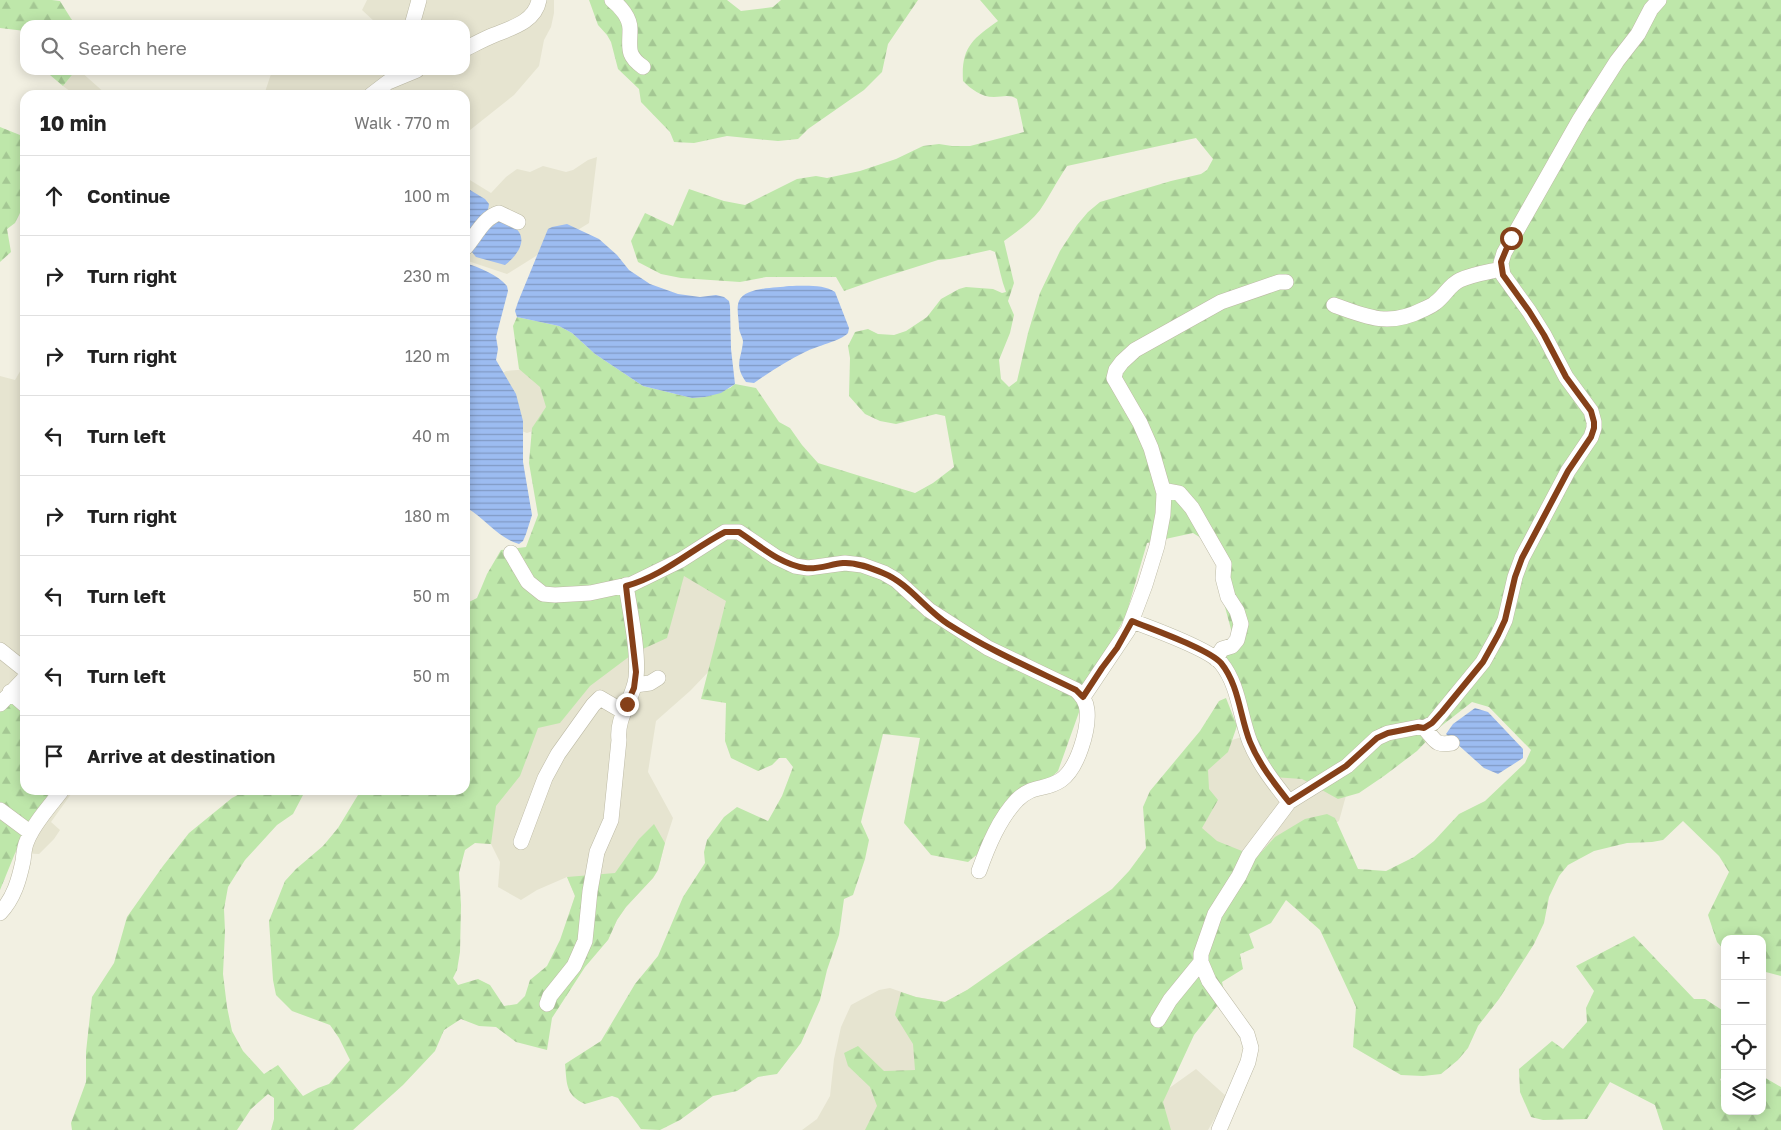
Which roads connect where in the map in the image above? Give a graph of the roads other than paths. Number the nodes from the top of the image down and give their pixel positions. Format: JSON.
{"nodes":[{"id":1,"x":420,"y":0,"type":"edge"},
{"id":2,"x":539,"y":0,"type":"edge"},
{"id":3,"x":612,"y":0,"type":"edge"},
{"id":4,"x":1658,"y":0,"type":"edge"},
{"id":5,"x":414,"y":20,"type":"edge"},
{"id":6,"x":470,"y":47,"type":"edge"},
{"id":7,"x":643,"y":68,"type":"dead end"},
{"id":8,"x":391,"y":76,"type":"edge"},
{"id":9,"x":376,"y":90,"type":"edge"},
{"id":10,"x":518,"y":222,"type":"dead end"},
{"id":11,"x":470,"y":241,"type":"edge"},
{"id":12,"x":1501,"y":269,"type":"junction"},
{"id":13,"x":1286,"y":282,"type":"dead end"},
{"id":14,"x":1334,"y":305,"type":"dead end"},
{"id":15,"x":1163,"y":490,"type":"junction"},
{"id":16,"x":511,"y":554,"type":"dead end"},
{"id":17,"x":626,"y":586,"type":"junction"},
{"id":18,"x":1132,"y":621,"type":"junction"},
{"id":19,"x":0,"y":650,"type":"edge"},
{"id":20,"x":1216,"y":659,"type":"junction"},
{"id":21,"x":20,"y":666,"type":"edge"},
{"id":22,"x":658,"y":678,"type":"dead end"},
{"id":23,"x":20,"y":683,"type":"edge"},
{"id":24,"x":634,"y":685,"type":"junction"},
{"id":25,"x":10,"y":692,"type":"junction"},
{"id":26,"x":1083,"y":697,"type":"junction"},
{"id":27,"x":20,"y":701,"type":"edge"},
{"id":28,"x":0,"y":704,"type":"edge"},
{"id":29,"x":624,"y":712,"type":"junction"},
{"id":30,"x":1424,"y":728,"type":"junction"},
{"id":31,"x":1452,"y":743,"type":"dead end"},
{"id":32,"x":58,"y":795,"type":"edge"},
{"id":33,"x":1289,"y":802,"type":"junction"},
{"id":34,"x":0,"y":810,"type":"edge"},
{"id":35,"x":31,"y":833,"type":"junction"},
{"id":36,"x":521,"y":842,"type":"dead end"},
{"id":37,"x":980,"y":871,"type":"dead end"},
{"id":38,"x":0,"y":913,"type":"edge"},
{"id":39,"x":1201,"y":962,"type":"junction"},
{"id":40,"x":547,"y":1004,"type":"dead end"},
{"id":41,"x":1158,"y":1020,"type":"dead end"},
{"id":42,"x":1219,"y":1130,"type":"edge"}],
"edges":[{"from":1,"to":5,"type":"street"},
{"from":2,"to":6,"type":"street"},
{"from":3,"to":7,"type":"street"},
{"from":4,"to":12,"type":"street"},
{"from":8,"to":9,"type":"street"},
{"from":10,"to":11,"type":"street"},
{"from":12,"to":14,"type":"street"},
{"from":12,"to":30,"type":"street"},
{"from":13,"to":15,"type":"street"},
{"from":15,"to":18,"type":"street"},
{"from":15,"to":20,"type":"street"},
{"from":16,"to":17,"type":"street"},
{"from":17,"to":24,"type":"street"},
{"from":17,"to":26,"type":"street"},
{"from":18,"to":20,"type":"street"},
{"from":18,"to":26,"type":"street"},
{"from":19,"to":21,"type":"street"},
{"from":20,"to":33,"type":"street"},
{"from":22,"to":24,"type":"street"},
{"from":23,"to":25,"type":"street"},
{"from":24,"to":29,"type":"street"},
{"from":25,"to":27,"type":"street"},
{"from":25,"to":28,"type":"street"},
{"from":26,"to":37,"type":"street"},
{"from":29,"to":36,"type":"street"},
{"from":29,"to":40,"type":"street"},
{"from":30,"to":31,"type":"street"},
{"from":30,"to":33,"type":"street"},
{"from":32,"to":35,"type":"street"},
{"from":33,"to":39,"type":"street"},
{"from":34,"to":35,"type":"street"},
{"from":35,"to":38,"type":"street"},
{"from":39,"to":41,"type":"street"},
{"from":39,"to":42,"type":"street"}]}
